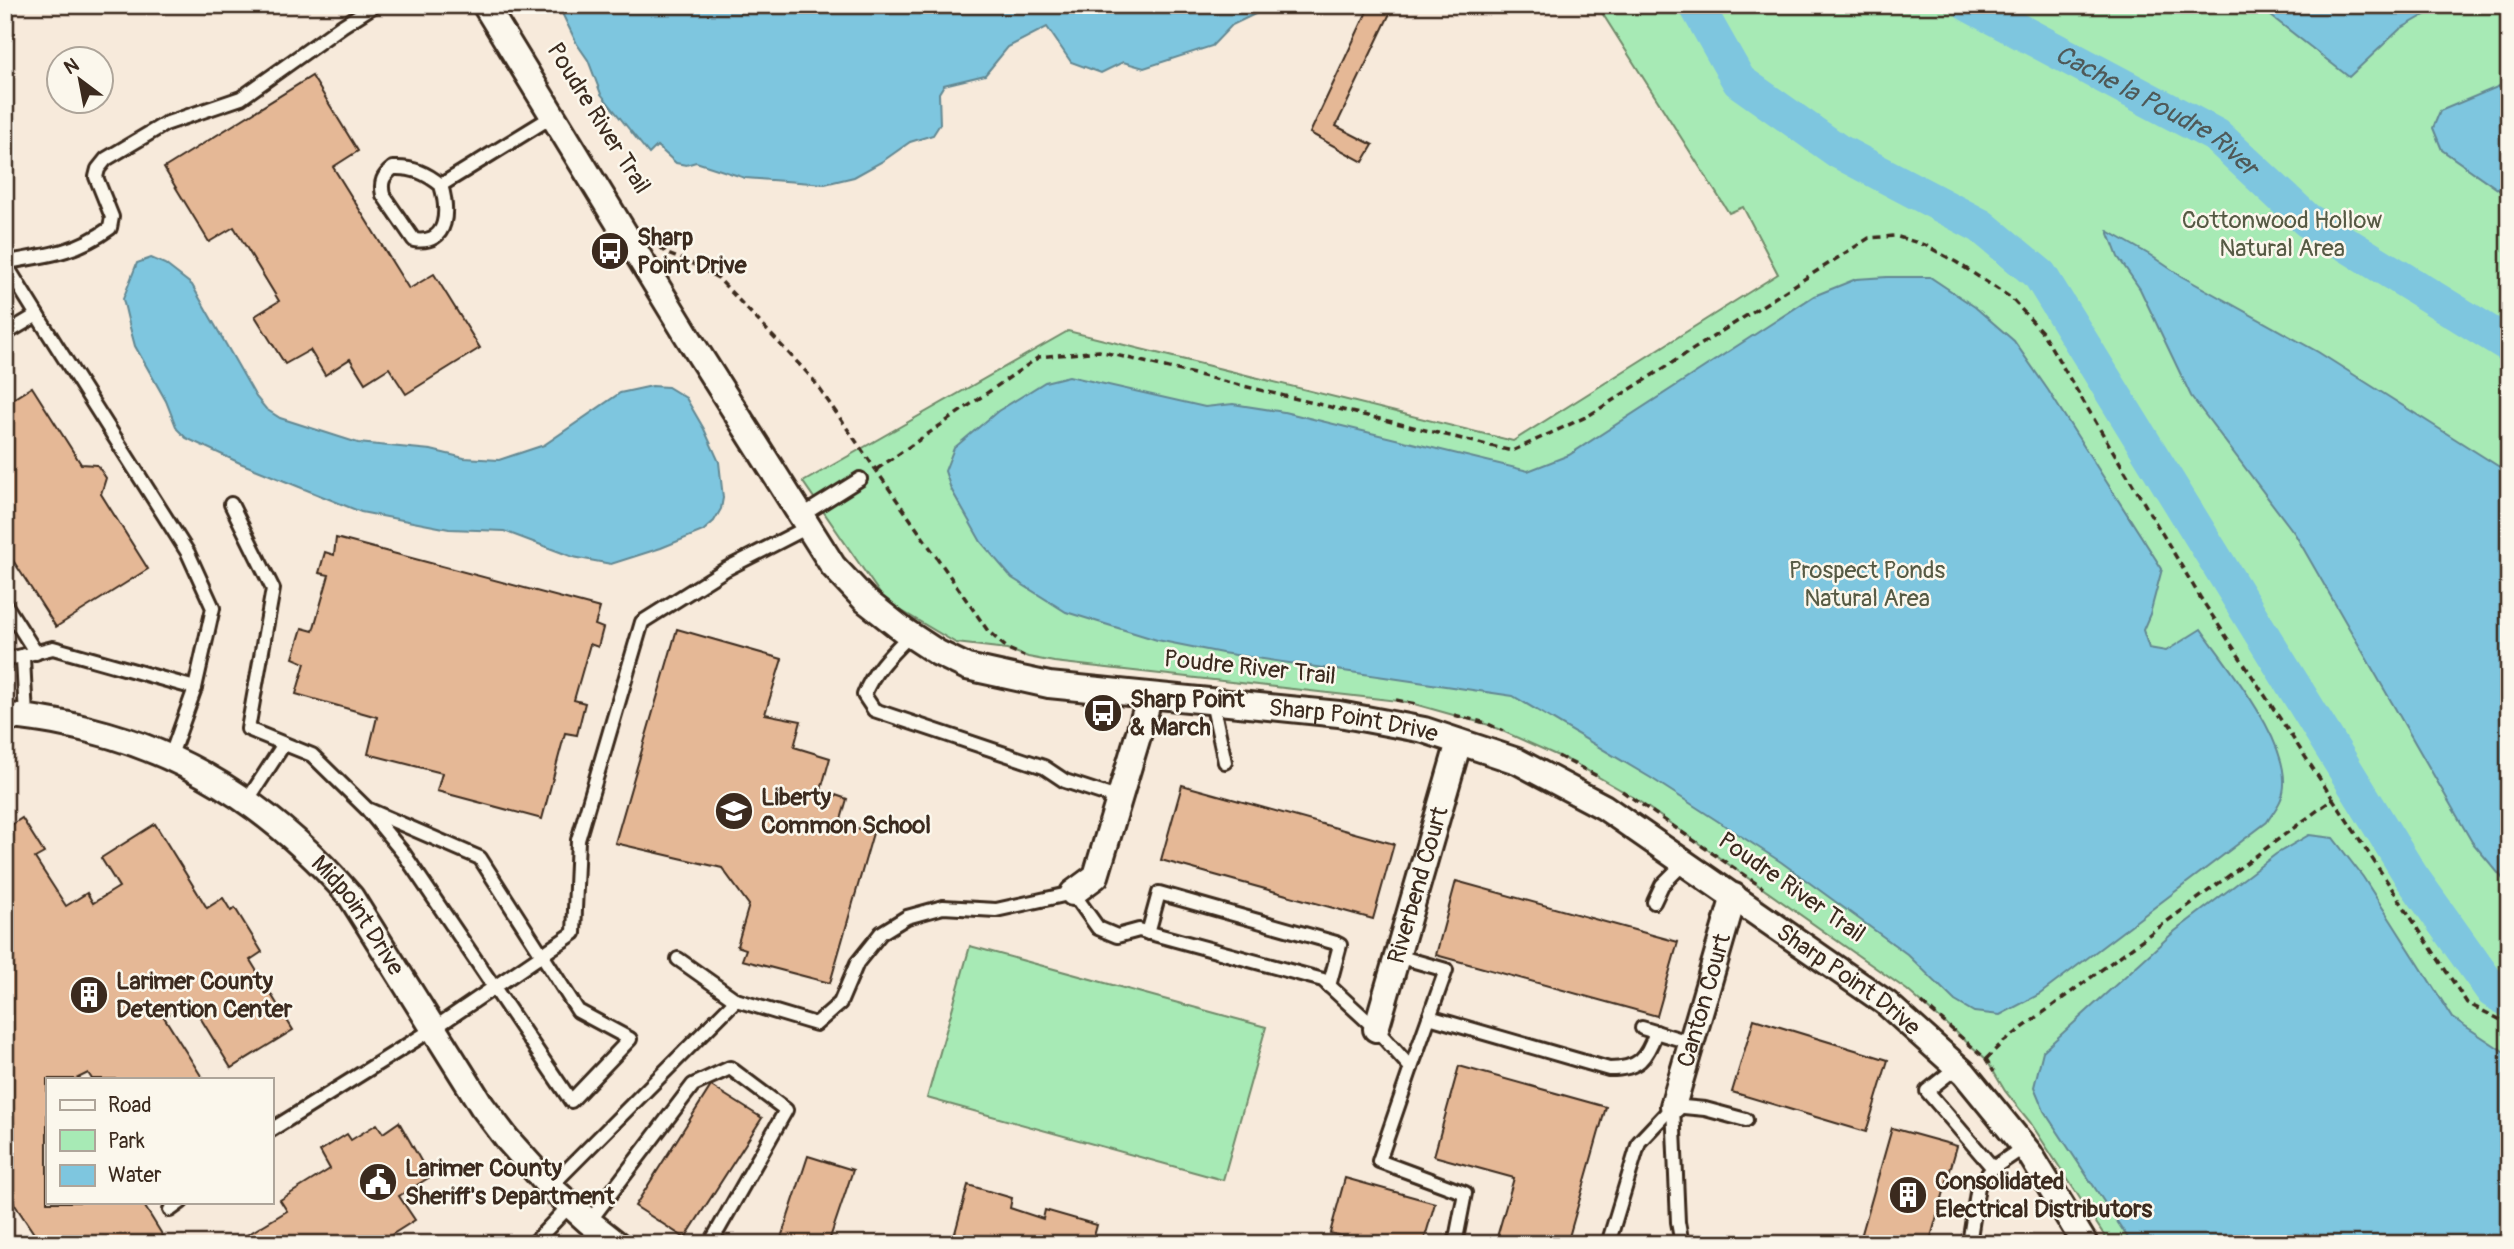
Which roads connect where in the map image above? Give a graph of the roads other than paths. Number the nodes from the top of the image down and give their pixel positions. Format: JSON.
{"nodes":[{"id":1,"x":375,"y":5,"type":"edge"},
{"id":2,"x":485,"y":5,"type":"edge"},
{"id":3,"x":553,"y":116,"type":"junction"},
{"id":4,"x":441,"y":185,"type":"junction"},
{"id":5,"x":6,"y":265,"type":"edge"},
{"id":6,"x":37,"y":315,"type":"junction"},
{"id":7,"x":5,"y":334,"type":"edge"},
{"id":8,"x":860,"y":479,"type":"dead end"},
{"id":9,"x":231,"y":504,"type":"dead end"},
{"id":10,"x":804,"y":521,"type":"junction"},
{"id":11,"x":5,"y":604,"type":"edge"},
{"id":12,"x":910,"y":635,"type":"junction"},
{"id":13,"x":29,"y":655,"type":"junction"},
{"id":14,"x":5,"y":660,"type":"edge"},
{"id":15,"x":195,"y":688,"type":"junction"},
{"id":16,"x":1150,"y":696,"type":"junction"},
{"id":17,"x":1212,"y":702,"type":"junction"},
{"id":18,"x":16,"y":716,"type":"edge"},
{"id":19,"x":1459,"y":742,"type":"junction"},
{"id":20,"x":284,"y":744,"type":"junction"},
{"id":21,"x":170,"y":758,"type":"junction"},
{"id":22,"x":1225,"y":762,"type":"dead end"},
{"id":23,"x":1119,"y":799,"type":"junction"},
{"id":24,"x":247,"y":801,"type":"junction"},
{"id":25,"x":367,"y":809,"type":"junction"},
{"id":26,"x":1685,"y":862,"type":"junction"},
{"id":27,"x":1073,"y":893,"type":"junction"},
{"id":28,"x":1734,"y":896,"type":"junction"},
{"id":29,"x":1654,"y":902,"type":"dead end"},
{"id":30,"x":1148,"y":933,"type":"junction"},
{"id":31,"x":542,"y":955,"type":"junction"},
{"id":32,"x":1397,"y":956,"type":"junction"},
{"id":33,"x":678,"y":959,"type":"dead end"},
{"id":34,"x":495,"y":986,"type":"junction"},
{"id":35,"x":1329,"y":986,"type":"junction"},
{"id":36,"x":736,"y":1000,"type":"junction"},
{"id":37,"x":1429,"y":1017,"type":"junction"},
{"id":38,"x":1642,"y":1028,"type":"dead end"},
{"id":39,"x":433,"y":1029,"type":"junction"},
{"id":40,"x":1376,"y":1029,"type":"junction"},
{"id":41,"x":1656,"y":1032,"type":"junction"},
{"id":42,"x":1692,"y":1042,"type":"junction"},
{"id":43,"x":1957,"y":1067,"type":"junction"},
{"id":44,"x":1412,"y":1068,"type":"junction"},
{"id":45,"x":1673,"y":1106,"type":"junction"},
{"id":46,"x":1746,"y":1120,"type":"dead end"},
{"id":47,"x":273,"y":1129,"type":"edge"},
{"id":48,"x":2024,"y":1147,"type":"junction"},
{"id":49,"x":1993,"y":1168,"type":"junction"},
{"id":50,"x":550,"y":1186,"type":"junction"},
{"id":51,"x":570,"y":1205,"type":"junction"},
{"id":52,"x":589,"y":1222,"type":"junction"},
{"id":53,"x":533,"y":1244,"type":"edge"},
{"id":54,"x":617,"y":1244,"type":"edge"},
{"id":55,"x":710,"y":1244,"type":"edge"},
{"id":56,"x":1455,"y":1244,"type":"edge"},
{"id":57,"x":1608,"y":1244,"type":"edge"},
{"id":58,"x":1682,"y":1244,"type":"edge"},
{"id":59,"x":1969,"y":1244,"type":"edge"},
{"id":60,"x":2085,"y":1244,"type":"edge"}],
"edges":[{"from":1,"to":5,"type":"lane"},
{"from":2,"to":3,"type":"street","name":"Sharp Point Drive"},
{"from":3,"to":4,"type":"lane"},
{"from":3,"to":10,"type":"street","name":"Sharp Point Drive"},
{"from":4,"to":4,"type":"lane"},
{"from":5,"to":6,"type":"lane"},
{"from":6,"to":7,"type":"lane"},
{"from":6,"to":15,"type":"lane"},
{"from":8,"to":10,"type":"lane"},
{"from":9,"to":20,"type":"lane"},
{"from":10,"to":12,"type":"street","name":"Sharp Point Drive"},
{"from":10,"to":31,"type":"lane"},
{"from":11,"to":13,"type":"lane"},
{"from":12,"to":16,"type":"street","name":"Sharp Point Drive"},
{"from":12,"to":23,"type":"lane"},
{"from":13,"to":14,"type":"lane"},
{"from":13,"to":15,"type":"lane"},
{"from":13,"to":18,"type":"lane"},
{"from":15,"to":21,"type":"lane"},
{"from":16,"to":17,"type":"street","name":"Sharp Point Drive"},
{"from":16,"to":23,"type":"street"},
{"from":17,"to":19,"type":"street","name":"Sharp Point Drive"},
{"from":17,"to":22,"type":"lane"},
{"from":18,"to":21,"type":"street","name":"Midpoint Drive"},
{"from":19,"to":26,"type":"street","name":"Sharp Point Drive"},
{"from":19,"to":32,"type":"street","name":"Riverbend Court"},
{"from":20,"to":24,"type":"lane"},
{"from":20,"to":25,"type":"lane"},
{"from":21,"to":24,"type":"street","name":"Midpoint Drive"},
{"from":23,"to":27,"type":"street"},
{"from":24,"to":39,"type":"street","name":"Midpoint Drive"},
{"from":25,"to":31,"type":"lane"},
{"from":25,"to":34,"type":"lane"},
{"from":26,"to":28,"type":"street","name":"Sharp Point Drive"},
{"from":26,"to":29,"type":"lane"},
{"from":27,"to":30,"type":"lane"},
{"from":27,"to":36,"type":"lane"},
{"from":28,"to":42,"type":"street","name":"Canton Court"},
{"from":28,"to":43,"type":"street","name":"Sharp Point Drive"},
{"from":30,"to":35,"type":"lane"},
{"from":30,"to":35,"type":"lane"},
{"from":31,"to":34,"type":"lane"},
{"from":31,"to":34,"type":"lane"},
{"from":32,"to":37,"type":"lane"},
{"from":32,"to":40,"type":"street","name":"Riverbend Court"},
{"from":33,"to":36,"type":"lane"},
{"from":34,"to":39,"type":"lane"},
{"from":35,"to":40,"type":"lane"},
{"from":36,"to":50,"type":"lane"},
{"from":37,"to":41,"type":"lane"},
{"from":37,"to":44,"type":"lane"},
{"from":38,"to":41,"type":"lane"},
{"from":39,"to":47,"type":"lane"},
{"from":39,"to":50,"type":"street","name":"Midpoint Drive"},
{"from":40,"to":44,"type":"lane"},
{"from":41,"to":42,"type":"lane"},
{"from":42,"to":45,"type":"street","name":"Canton Court"},
{"from":43,"to":48,"type":"street","name":"Sharp Point Drive"},
{"from":43,"to":49,"type":"lane"},
{"from":44,"to":56,"type":"lane"},
{"from":45,"to":46,"type":"lane"},
{"from":45,"to":57,"type":"lane"},
{"from":45,"to":58,"type":"lane"},
{"from":48,"to":49,"type":"lane"},
{"from":48,"to":60,"type":"street","name":"Sharp Point Drive"},
{"from":49,"to":59,"type":"lane"},
{"from":50,"to":51,"type":"street","name":"Midpoint Drive"},
{"from":51,"to":52,"type":"street","name":"Midpoint Drive"},
{"from":51,"to":53,"type":"lane"},
{"from":52,"to":54,"type":"street","name":"Midpoint Drive"},
{"from":52,"to":55,"type":"lane"}]}
